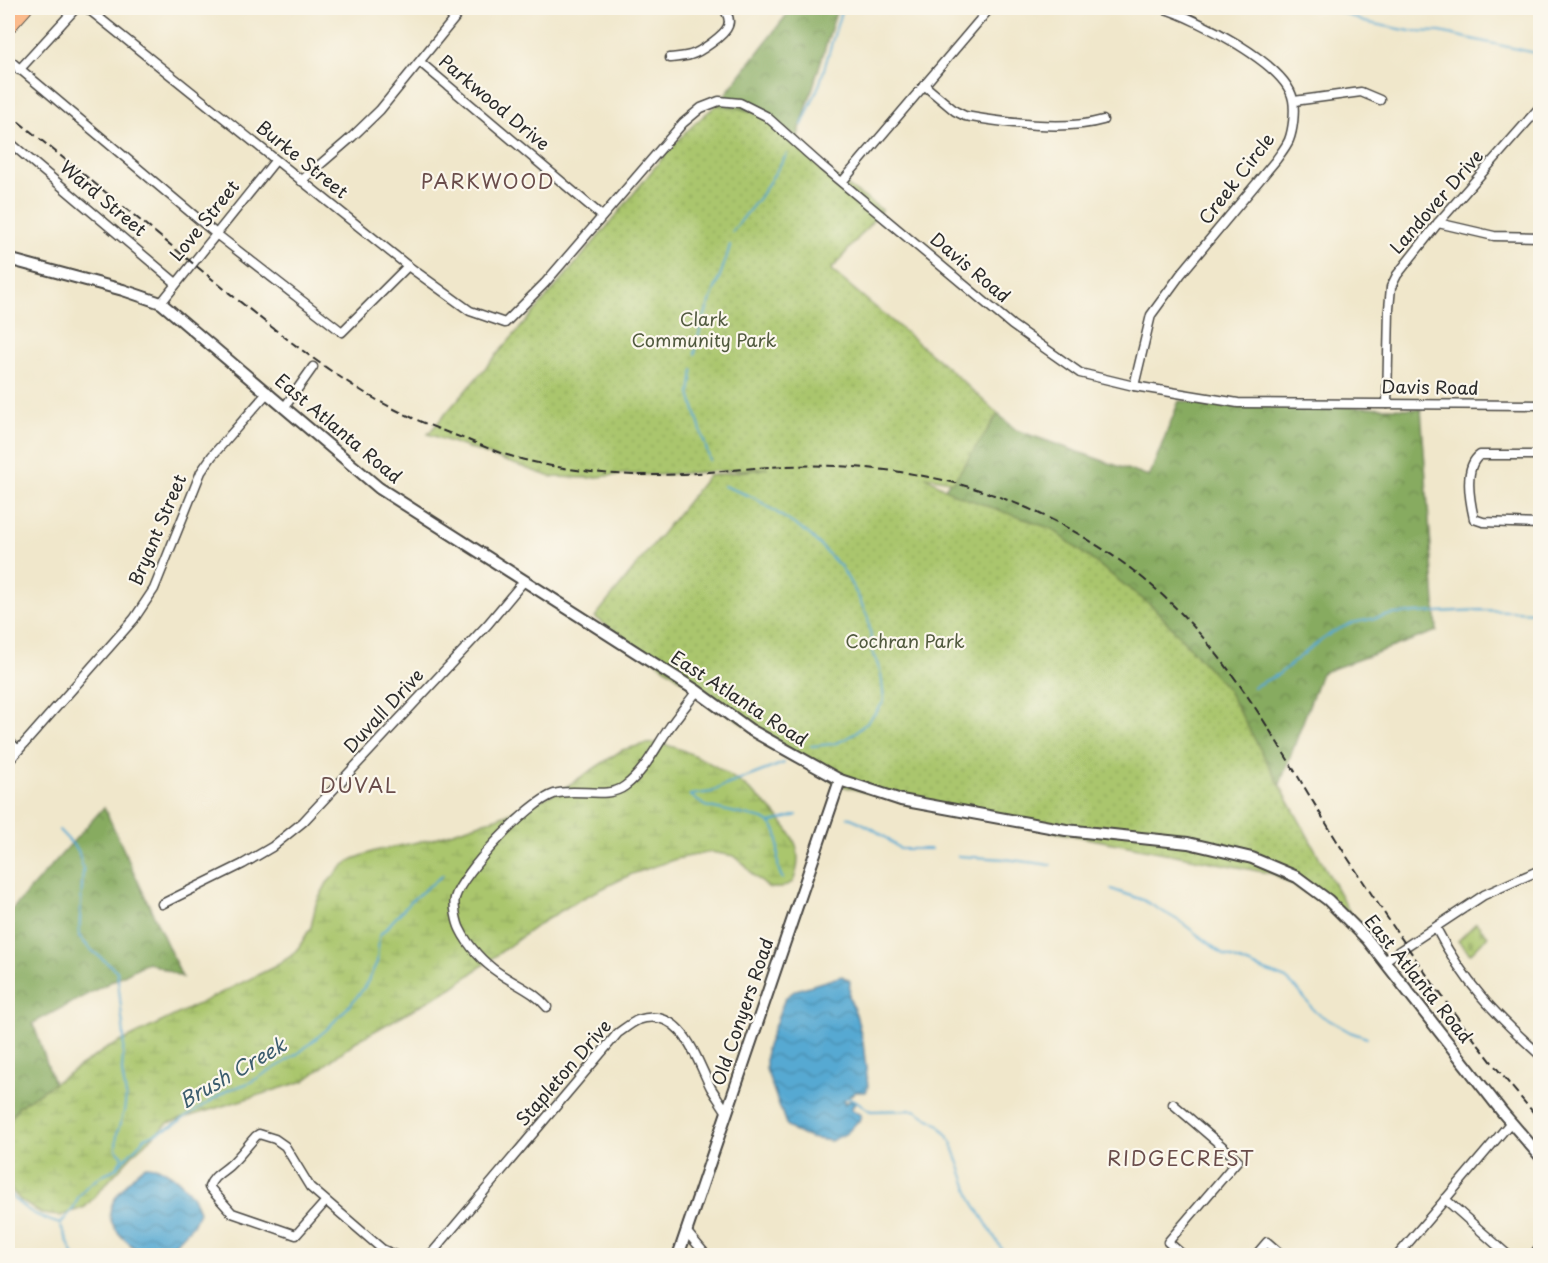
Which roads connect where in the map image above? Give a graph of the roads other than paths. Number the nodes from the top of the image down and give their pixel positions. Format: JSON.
{"nodes":[{"id":1,"x":25,"y":8,"type":"edge"},
{"id":2,"x":76,"y":8,"type":"edge"},
{"id":3,"x":87,"y":8,"type":"edge"},
{"id":4,"x":463,"y":8,"type":"edge"},
{"id":5,"x":723,"y":8,"type":"edge"},
{"id":6,"x":990,"y":8,"type":"edge"},
{"id":7,"x":1162,"y":8,"type":"edge"},
{"id":8,"x":8,"y":27,"type":"edge"},
{"id":9,"x":670,"y":58,"type":"dead end"},
{"id":10,"x":8,"y":59,"type":"edge"},
{"id":11,"x":420,"y":62,"type":"junction"},
{"id":12,"x":19,"y":70,"type":"junction"},
{"id":13,"x":924,"y":85,"type":"junction"},
{"id":14,"x":1294,"y":100,"type":"junction"},
{"id":15,"x":1380,"y":100,"type":"dead end"},
{"id":16,"x":1540,"y":107,"type":"edge"},
{"id":17,"x":1103,"y":120,"type":"dead end"},
{"id":18,"x":8,"y":141,"type":"edge"},
{"id":19,"x":275,"y":161,"type":"junction"},
{"id":20,"x":301,"y":181,"type":"junction"},
{"id":21,"x":842,"y":182,"type":"junction"},
{"id":22,"x":602,"y":216,"type":"junction"},
{"id":23,"x":1438,"y":223,"type":"junction"},
{"id":24,"x":215,"y":233,"type":"junction"},
{"id":25,"x":1540,"y":237,"type":"edge"},
{"id":26,"x":8,"y":259,"type":"edge"},
{"id":27,"x":408,"y":266,"type":"junction"},
{"id":28,"x":176,"y":283,"type":"junction"},
{"id":29,"x":161,"y":303,"type":"junction"},
{"id":30,"x":505,"y":323,"type":"joint"},
{"id":31,"x":313,"y":367,"type":"dead end"},
{"id":32,"x":1134,"y":386,"type":"junction"},
{"id":33,"x":268,"y":392,"type":"junction"},
{"id":34,"x":1387,"y":404,"type":"junction"},
{"id":35,"x":1540,"y":405,"type":"edge"},
{"id":36,"x":284,"y":408,"type":"junction"},
{"id":37,"x":1540,"y":455,"type":"edge"},
{"id":38,"x":1540,"y":524,"type":"edge"},
{"id":39,"x":524,"y":581,"type":"junction"},
{"id":40,"x":697,"y":691,"type":"junction"},
{"id":41,"x":8,"y":740,"type":"edge"},
{"id":42,"x":18,"y":750,"type":"junction"},
{"id":43,"x":8,"y":762,"type":"edge"},
{"id":44,"x":840,"y":780,"type":"junction"},
{"id":45,"x":1540,"y":870,"type":"edge"},
{"id":46,"x":162,"y":904,"type":"dead end"},
{"id":47,"x":1436,"y":928,"type":"junction"},
{"id":48,"x":1384,"y":961,"type":"junction"},
{"id":49,"x":548,"y":1007,"type":"dead end"},
{"id":50,"x":1540,"y":1055,"type":"edge"},
{"id":51,"x":1173,"y":1104,"type":"dead end"},
{"id":52,"x":726,"y":1111,"type":"junction"},
{"id":53,"x":1511,"y":1122,"type":"junction"},
{"id":54,"x":1540,"y":1156,"type":"edge"},
{"id":55,"x":1445,"y":1199,"type":"junction"},
{"id":56,"x":326,"y":1201,"type":"junction"},
{"id":57,"x":686,"y":1231,"type":"junction"},
{"id":58,"x":1540,"y":1246,"type":"edge"},
{"id":59,"x":397,"y":1256,"type":"edge"},
{"id":60,"x":426,"y":1256,"type":"edge"},
{"id":61,"x":678,"y":1256,"type":"edge"},
{"id":62,"x":707,"y":1256,"type":"edge"},
{"id":63,"x":1184,"y":1256,"type":"edge"},
{"id":64,"x":1256,"y":1256,"type":"edge"},
{"id":65,"x":1283,"y":1256,"type":"edge"},
{"id":66,"x":1397,"y":1256,"type":"edge"},
{"id":67,"x":1509,"y":1256,"type":"edge"},
{"id":68,"x":1533,"y":1256,"type":"edge"}],
"edges":[{"from":1,"to":8,"type":"highway"},
{"from":2,"to":12,"type":"street"},
{"from":3,"to":19,"type":"street","name":"Burke Street"},
{"from":4,"to":11,"type":"street"},
{"from":5,"to":9,"type":"street"},
{"from":6,"to":13,"type":"street"},
{"from":7,"to":14,"type":"street"},
{"from":10,"to":12,"type":"street"},
{"from":11,"to":20,"type":"street"},
{"from":11,"to":22,"type":"street","name":"Parkwood Drive"},
{"from":12,"to":24,"type":"street"},
{"from":13,"to":17,"type":"street"},
{"from":13,"to":21,"type":"street"},
{"from":14,"to":15,"type":"street"},
{"from":14,"to":32,"type":"street","name":"Creek Circle"},
{"from":16,"to":23,"type":"street","name":"Landover Drive"},
{"from":18,"to":28,"type":"street","name":"Ward Street"},
{"from":19,"to":20,"type":"street","name":"Burke Street"},
{"from":19,"to":24,"type":"street","name":"Love Street"},
{"from":20,"to":27,"type":"street","name":"Burke Street"},
{"from":21,"to":22,"type":"street","name":"Davis Road"},
{"from":21,"to":32,"type":"street","name":"Davis Road"},
{"from":22,"to":30,"type":"street","name":"Davis Road"},
{"from":23,"to":25,"type":"street"},
{"from":23,"to":34,"type":"street","name":"Landover Drive"},
{"from":24,"to":27,"type":"street"},
{"from":24,"to":28,"type":"street","name":"Love Street"},
{"from":26,"to":29,"type":"street","name":"East Atlanta Road"},
{"from":27,"to":30,"type":"street","name":"Burke Street"},
{"from":28,"to":29,"type":"street","name":"Love Street"},
{"from":29,"to":33,"type":"street","name":"East Atlanta Road"},
{"from":31,"to":36,"type":"street"},
{"from":32,"to":34,"type":"street","name":"Davis Road"},
{"from":33,"to":36,"type":"street","name":"East Atlanta Road"},
{"from":33,"to":42,"type":"street","name":"Bryant Street"},
{"from":34,"to":35,"type":"street","name":"Davis Road"},
{"from":36,"to":39,"type":"street","name":"East Atlanta Road"},
{"from":37,"to":38,"type":"street"},
{"from":39,"to":40,"type":"street","name":"East Atlanta Road"},
{"from":39,"to":46,"type":"street","name":"Duvall Drive"},
{"from":40,"to":44,"type":"street","name":"East Atlanta Road"},
{"from":40,"to":49,"type":"street"},
{"from":41,"to":42,"type":"street"},
{"from":42,"to":43,"type":"street","name":"Bryant Street"},
{"from":44,"to":48,"type":"street","name":"East Atlanta Road"},
{"from":44,"to":52,"type":"street","name":"Old Conyers Road"},
{"from":45,"to":47,"type":"street"},
{"from":47,"to":48,"type":"street"},
{"from":47,"to":50,"type":"street"},
{"from":48,"to":53,"type":"street","name":"East Atlanta Road"},
{"from":51,"to":63,"type":"street"},
{"from":52,"to":57,"type":"street","name":"Old Conyers Road"},
{"from":52,"to":60,"type":"street","name":"Stapleton Drive"},
{"from":53,"to":54,"type":"street","name":"East Atlanta Road"},
{"from":53,"to":55,"type":"street"},
{"from":55,"to":66,"type":"street"},
{"from":55,"to":67,"type":"street"},
{"from":56,"to":56,"type":"street"},
{"from":56,"to":59,"type":"street"},
{"from":57,"to":61,"type":"street","name":"Old Conyers Road"},
{"from":57,"to":62,"type":"street"},
{"from":58,"to":68,"type":"street"},
{"from":64,"to":65,"type":"street"}]}
